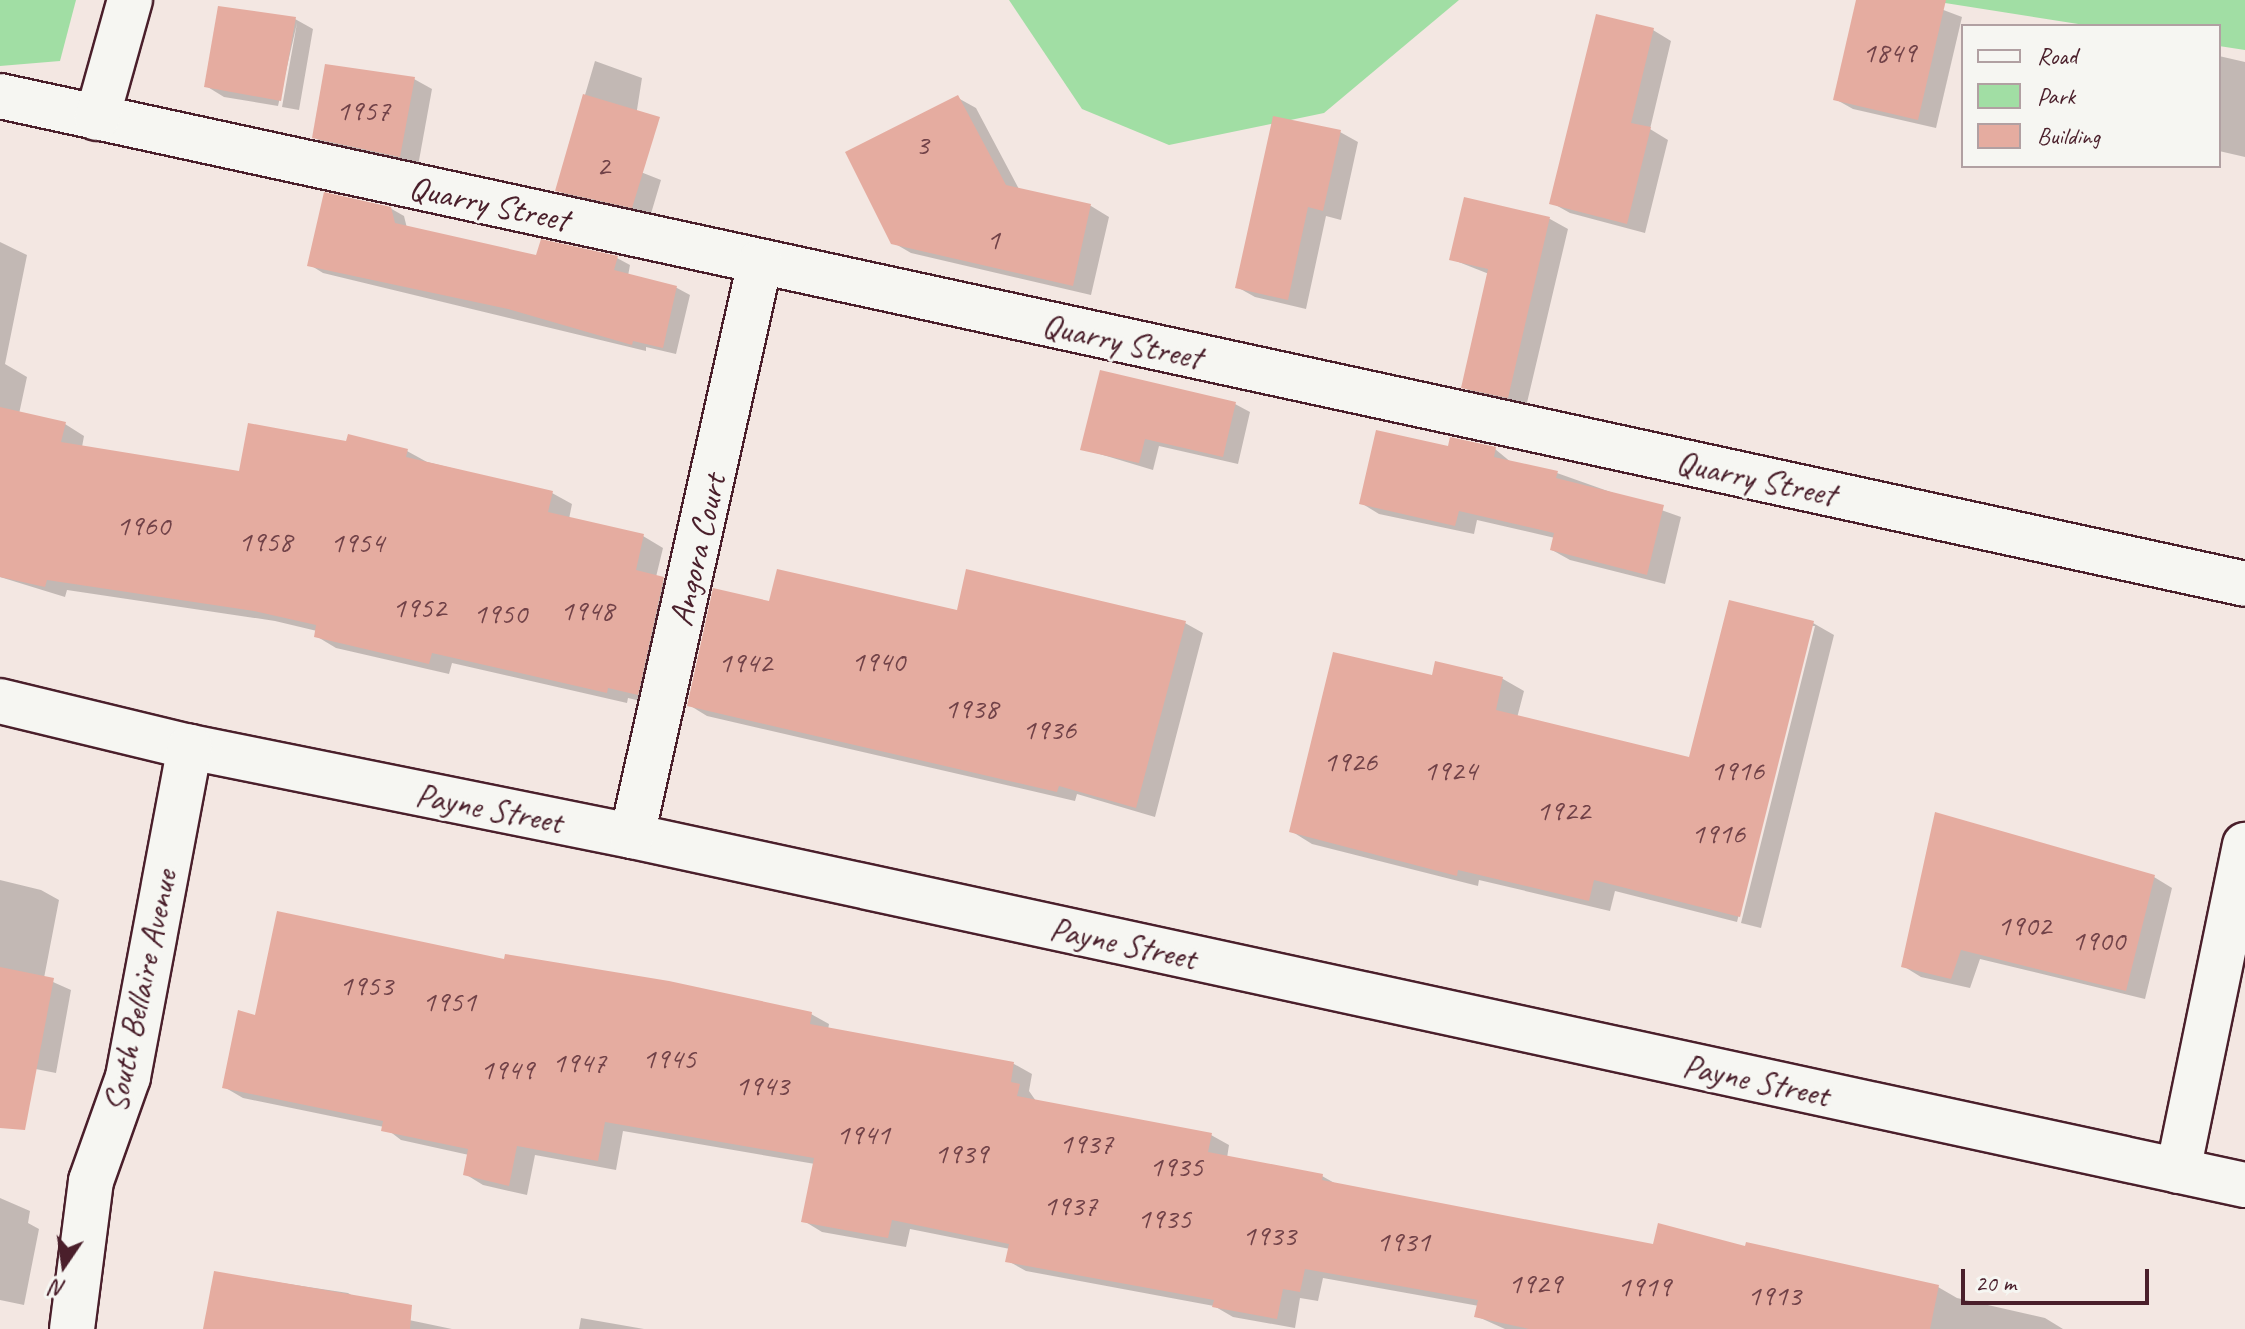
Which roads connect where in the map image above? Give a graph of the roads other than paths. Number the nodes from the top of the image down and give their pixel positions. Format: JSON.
{"nodes":[{"id":1,"x":130,"y":0,"type":"edge"},
{"id":2,"x":0,"y":96,"type":"edge"},
{"id":3,"x":97,"y":118,"type":"junction"},
{"id":4,"x":760,"y":262,"type":"junction"},
{"id":5,"x":2245,"y":584,"type":"edge"},
{"id":6,"x":0,"y":701,"type":"edge"},
{"id":7,"x":190,"y":747,"type":"junction"},
{"id":8,"x":632,"y":836,"type":"junction"},
{"id":9,"x":2245,"y":845,"type":"edge"},
{"id":10,"x":2178,"y":1171,"type":"junction"},
{"id":11,"x":2245,"y":1185,"type":"edge"},
{"id":12,"x":72,"y":1329,"type":"edge"}],
"edges":[{"from":1,"to":3,"type":"street"},
{"from":2,"to":3,"type":"street","name":"Quarry Street"},
{"from":3,"to":4,"type":"street","name":"Quarry Street"},
{"from":4,"to":5,"type":"street","name":"Quarry Street"},
{"from":4,"to":8,"type":"street","name":"Angora Court"},
{"from":6,"to":7,"type":"street","name":"Payne Street"},
{"from":7,"to":8,"type":"street","name":"Payne Street"},
{"from":7,"to":12,"type":"street","name":"South Bellaire Avenue"},
{"from":8,"to":10,"type":"street","name":"Payne Street"},
{"from":9,"to":10,"type":"street"},
{"from":10,"to":11,"type":"street","name":"Payne Street"}]}
